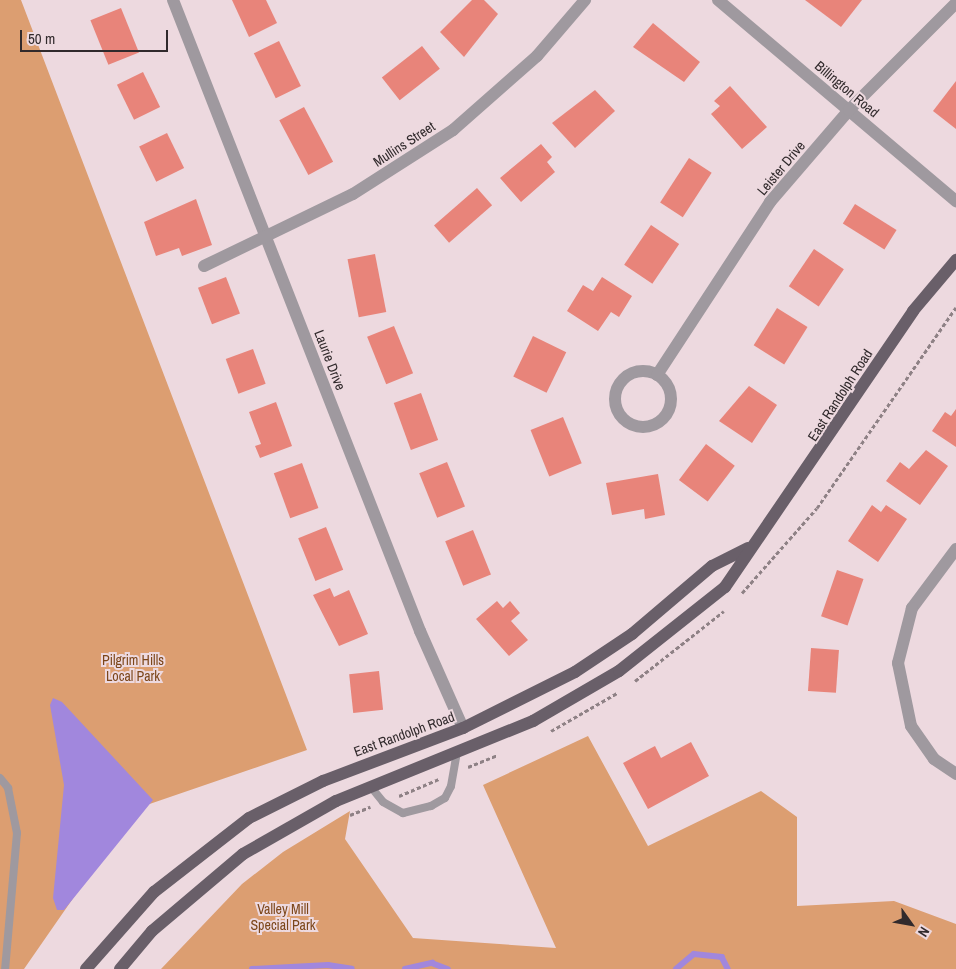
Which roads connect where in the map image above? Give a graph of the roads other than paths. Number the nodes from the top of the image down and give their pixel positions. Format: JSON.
{"nodes":[{"id":1,"x":173,"y":0,"type":"edge"},
{"id":2,"x":586,"y":0,"type":"edge"},
{"id":3,"x":718,"y":0,"type":"edge"},
{"id":4,"x":956,"y":3,"type":"edge"},
{"id":5,"x":848,"y":110,"type":"junction"},
{"id":6,"x":956,"y":201,"type":"edge"},
{"id":7,"x":265,"y":233,"type":"junction"},
{"id":8,"x":956,"y":260,"type":"edge"},
{"id":9,"x":204,"y":266,"type":"dead end"},
{"id":10,"x":657,"y":375,"type":"junction"},
{"id":11,"x":749,"y":547,"type":"junction"},
{"id":12,"x":956,"y":548,"type":"edge"},
{"id":13,"x":464,"y":728,"type":"junction"},
{"id":14,"x":457,"y":753,"type":"junction"},
{"id":15,"x":956,"y":774,"type":"edge"},
{"id":16,"x":0,"y":778,"type":"edge"},
{"id":17,"x":372,"y":787,"type":"junction"},
{"id":18,"x":5,"y":969,"type":"edge"},
{"id":19,"x":86,"y":969,"type":"edge"},
{"id":20,"x":120,"y":969,"type":"edge"}],
"edges":[{"from":1,"to":7,"type":"street","name":"Laurie Drive"},
{"from":2,"to":7,"type":"street","name":"Mullins Street"},
{"from":3,"to":5,"type":"street","name":"Billington Road"},
{"from":4,"to":5,"type":"street","name":"Leister Drive"},
{"from":5,"to":6,"type":"street","name":"Billington Road"},
{"from":5,"to":10,"type":"street","name":"Leister Drive"},
{"from":7,"to":9,"type":"street","name":"Mullins Street"},
{"from":7,"to":13,"type":"street","name":"Laurie Drive"},
{"from":8,"to":11,"type":"main road","name":"East Randolph Road"},
{"from":10,"to":10,"type":"street"},
{"from":11,"to":13,"type":"main road","name":"East Randolph Road"},
{"from":11,"to":14,"type":"main road","name":"East Randolph Road"},
{"from":12,"to":15,"type":"street"},
{"from":13,"to":19,"type":"main road","name":"East Randolph Road"},
{"from":14,"to":17,"type":"main road","name":"East Randolph Road"},
{"from":14,"to":17,"type":"lane"},
{"from":16,"to":18,"type":"lane"},
{"from":17,"to":20,"type":"main road","name":"East Randolph Road"}]}
